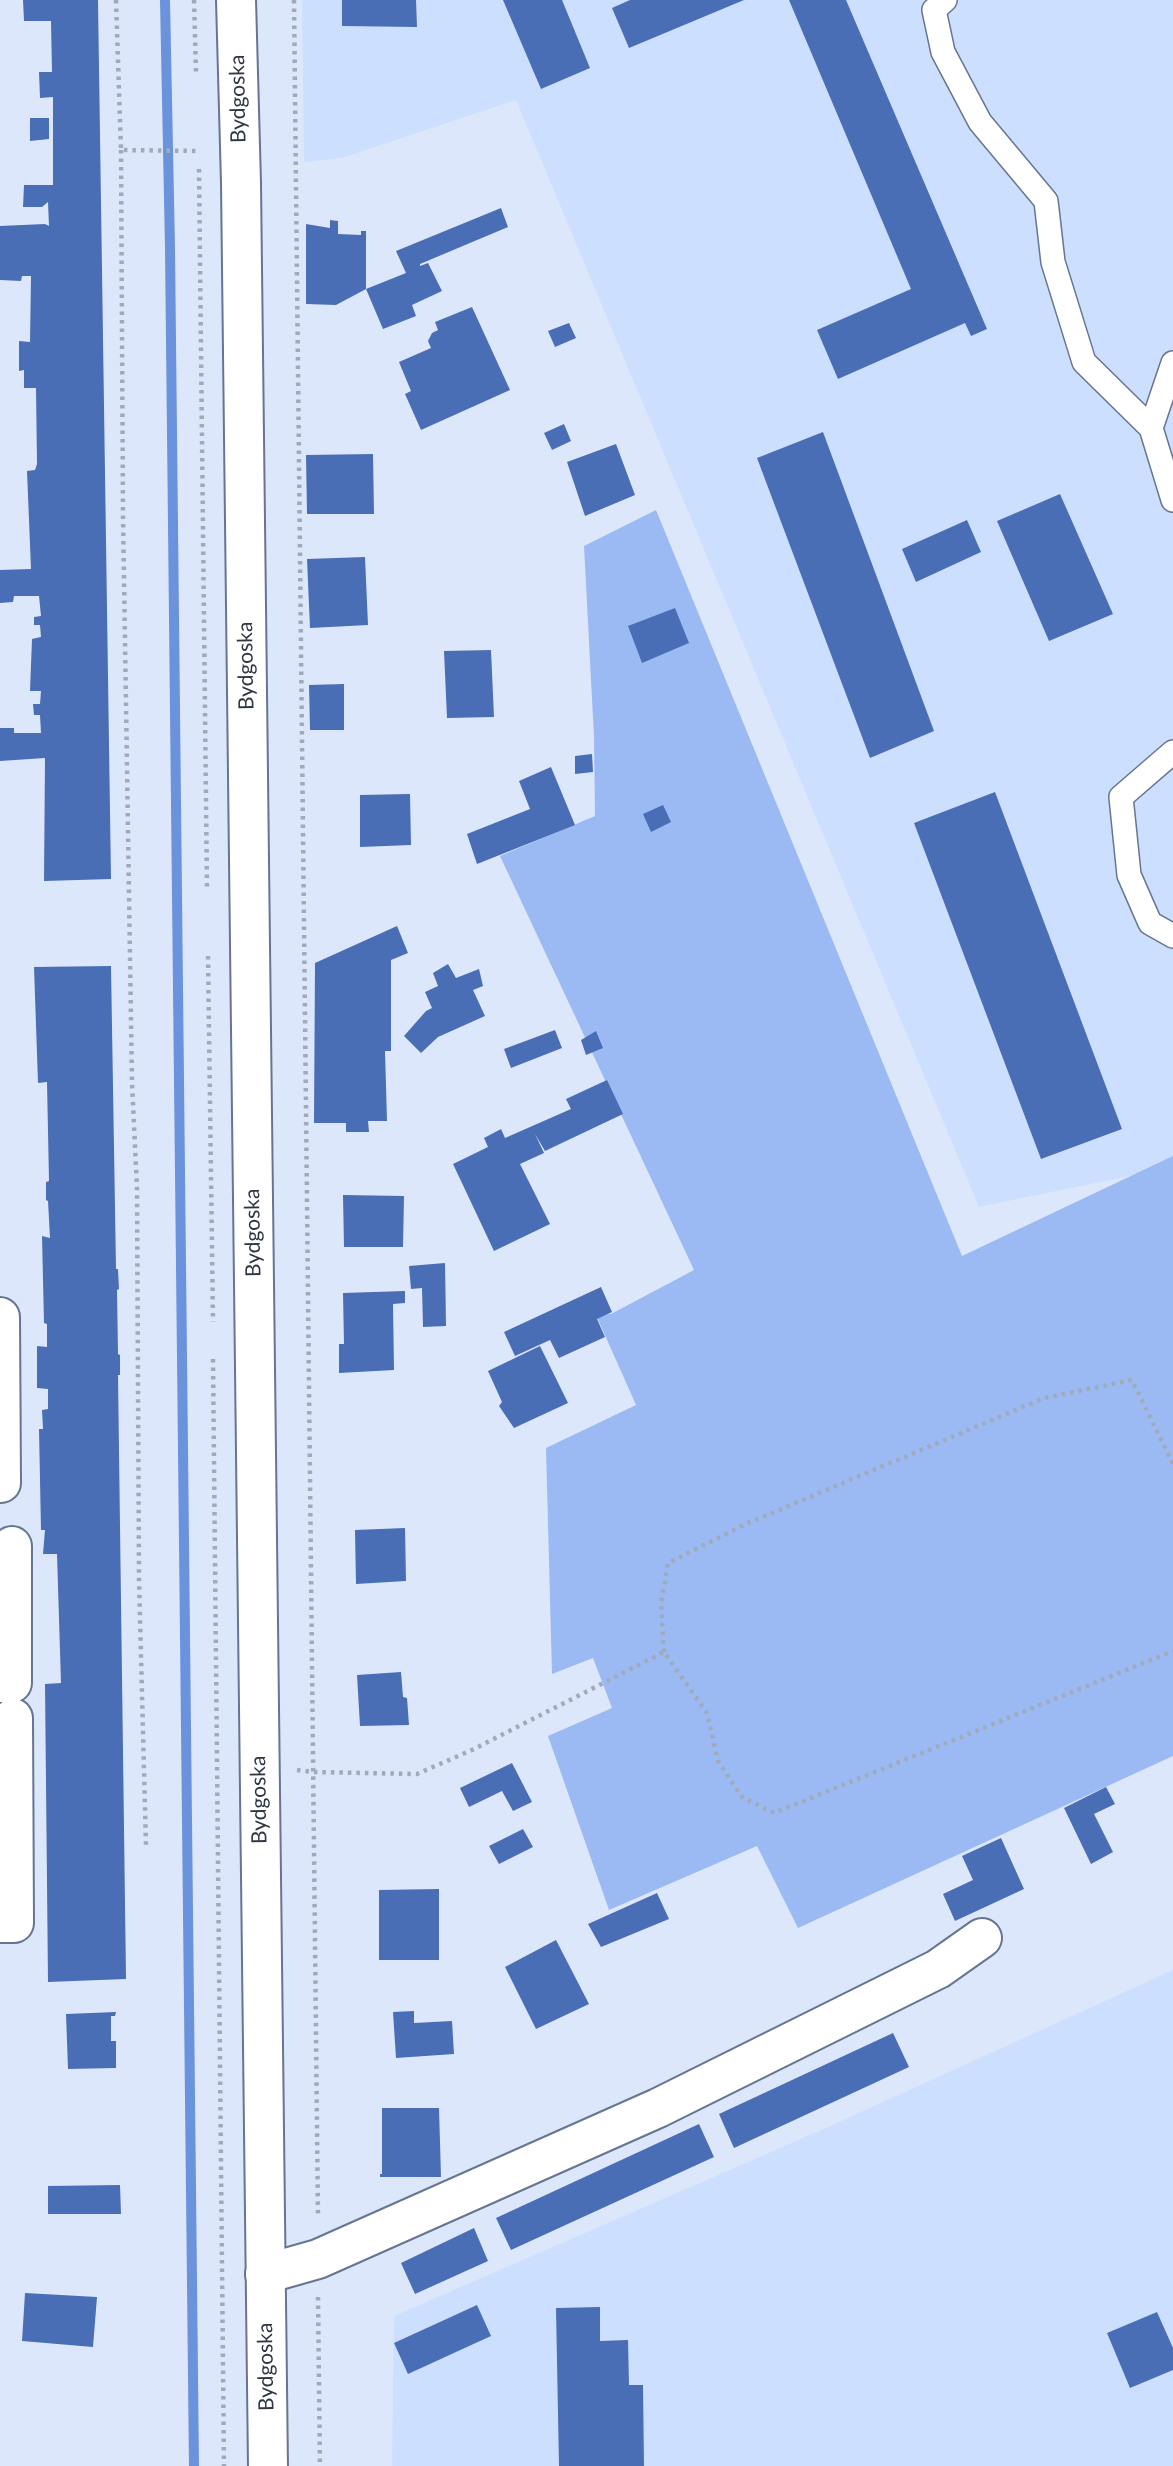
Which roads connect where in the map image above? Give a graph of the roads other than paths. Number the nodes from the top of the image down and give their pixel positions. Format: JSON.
{"nodes":[{"id":1,"x":236,"y":0,"type":"edge"},
{"id":2,"x":946,"y":0,"type":"edge"},
{"id":3,"x":1173,"y":363,"type":"edge"},
{"id":4,"x":1151,"y":428,"type":"junction"},
{"id":5,"x":1173,"y":500,"type":"edge"},
{"id":6,"x":1173,"y":752,"type":"edge"},
{"id":7,"x":1173,"y":936,"type":"edge"},
{"id":8,"x":0,"y":1317,"type":"edge"},
{"id":9,"x":0,"y":1406,"type":"edge"},
{"id":10,"x":1,"y":1483,"type":"edge"},
{"id":11,"x":12,"y":1546,"type":"dead end"},
{"id":12,"x":6,"y":1701,"type":"edge"},
{"id":13,"x":0,"y":1923,"type":"edge"},
{"id":14,"x":982,"y":1938,"type":"dead end"},
{"id":15,"x":265,"y":2274,"type":"junction"},
{"id":16,"x":268,"y":2466,"type":"edge"}],
"edges":[{"from":1,"to":15,"type":"main road","name":"Bydgoska"},
{"from":2,"to":4,"type":"lane"},
{"from":3,"to":4,"type":"lane"},
{"from":4,"to":5,"type":"lane"},
{"from":6,"to":7,"type":"lane"},
{"from":8,"to":9,"type":"main road"},
{"from":9,"to":10,"type":"main road"},
{"from":11,"to":12,"type":"main road"},
{"from":12,"to":13,"type":"main road"},
{"from":14,"to":15,"type":"main road"},
{"from":15,"to":16,"type":"main road","name":"Bydgoska"}]}
